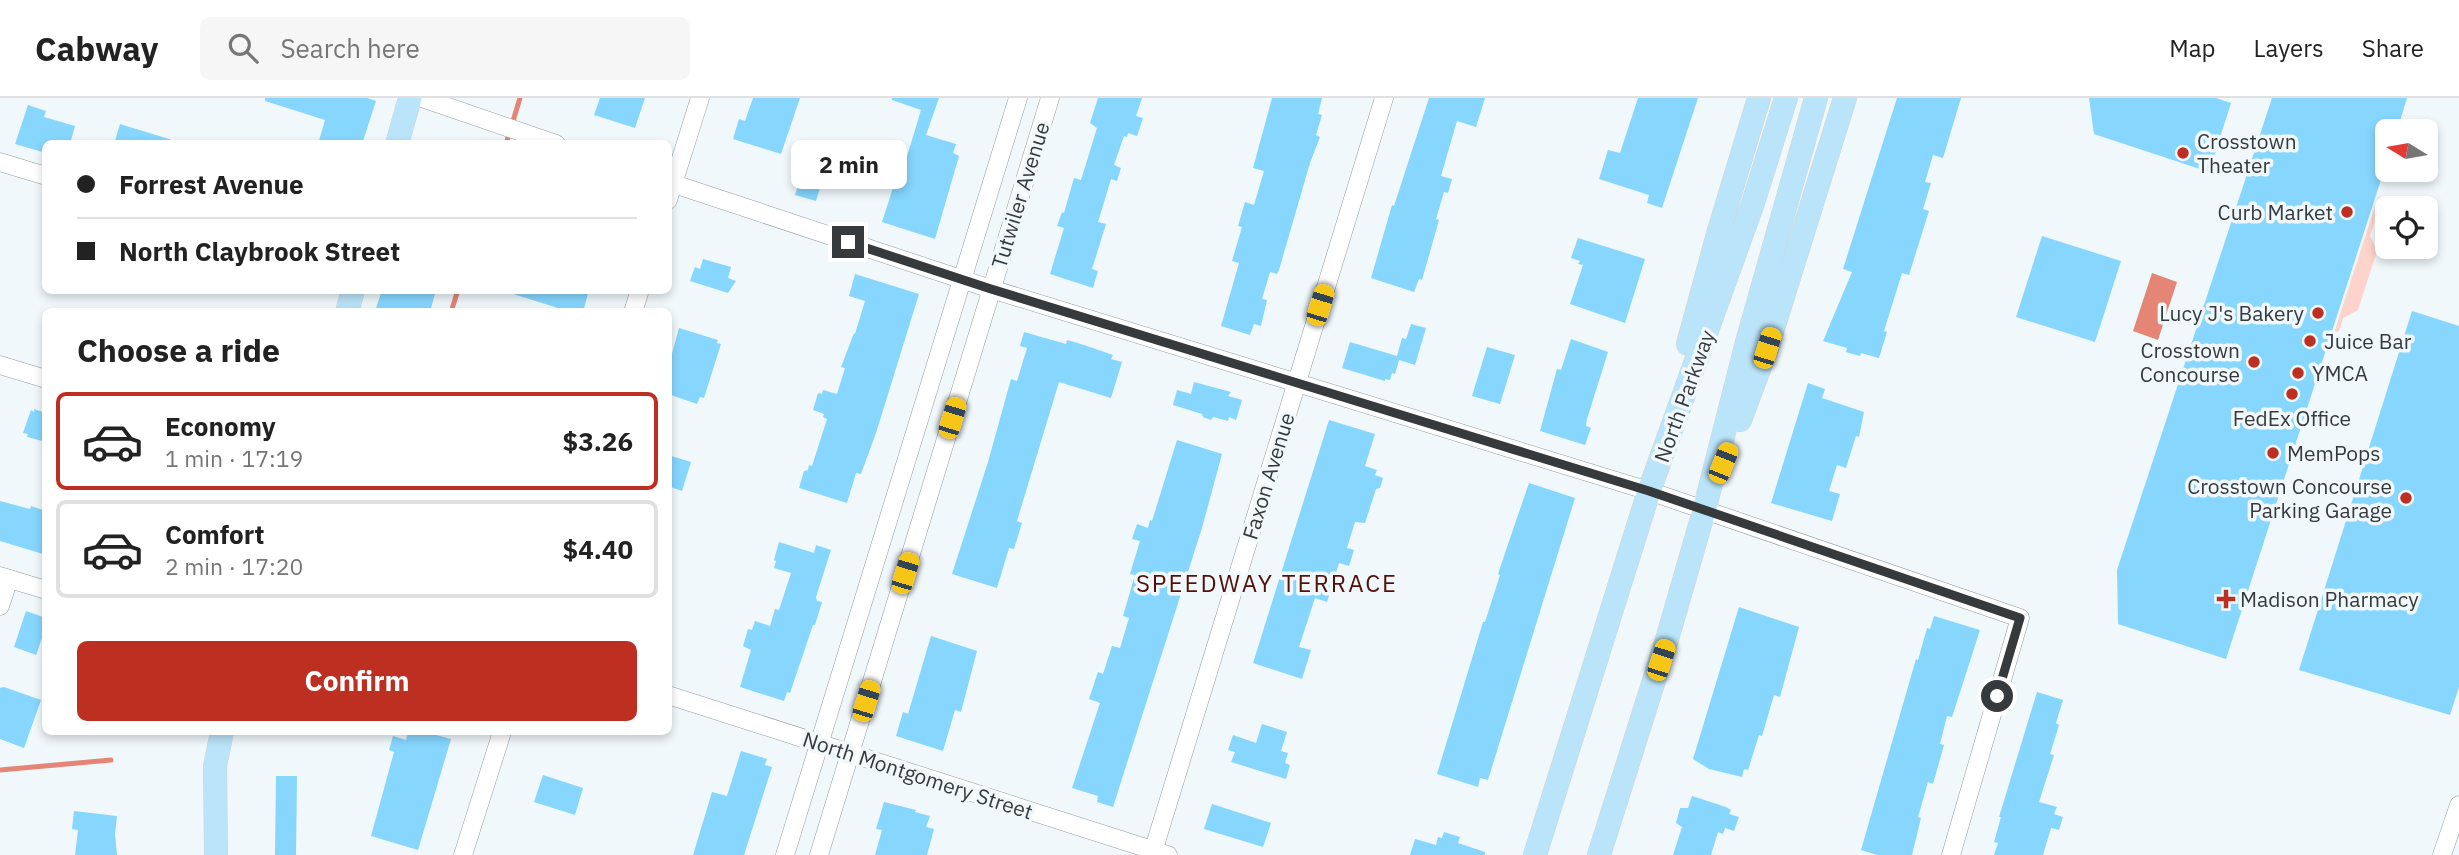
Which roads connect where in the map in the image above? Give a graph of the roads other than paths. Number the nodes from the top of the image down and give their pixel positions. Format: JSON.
{"nodes":[{"id":1,"x":410,"y":98,"type":"edge"},
{"id":2,"x":422,"y":98,"type":"edge"},
{"id":3,"x":700,"y":98,"type":"edge"},
{"id":4,"x":1018,"y":98,"type":"edge"},
{"id":5,"x":1050,"y":98,"type":"edge"},
{"id":6,"x":1384,"y":98,"type":"edge"},
{"id":7,"x":1759,"y":98,"type":"edge"},
{"id":8,"x":1786,"y":98,"type":"edge"},
{"id":9,"x":1816,"y":98,"type":"edge"},
{"id":10,"x":1845,"y":98,"type":"edge"},
{"id":11,"x":398,"y":140,"type":"edge"},
{"id":12,"x":546,"y":140,"type":"edge"},
{"id":13,"x":0,"y":162,"type":"edge"},
{"id":14,"x":42,"y":175,"type":"edge"},
{"id":15,"x":672,"y":182,"type":"edge"},
{"id":16,"x":672,"y":189,"type":"edge"},
{"id":17,"x":962,"y":280,"type":"junction"},
{"id":18,"x":991,"y":289,"type":"junction"},
{"id":19,"x":0,"y":365,"type":"edge"},
{"id":20,"x":42,"y":378,"type":"edge"},
{"id":21,"x":1296,"y":383,"type":"junction"},
{"id":22,"x":1649,"y":491,"type":"junction"},
{"id":23,"x":1704,"y":511,"type":"junction"},
{"id":24,"x":5,"y":578,"type":"edge"},
{"id":25,"x":42,"y":589,"type":"edge"},
{"id":26,"x":0,"y":606,"type":"edge"},
{"id":27,"x":672,"y":696,"type":"edge"},
{"id":28,"x":221,"y":735,"type":"edge"},
{"id":29,"x":501,"y":735,"type":"edge"},
{"id":30,"x":820,"y":743,"type":"junction"},
{"id":31,"x":850,"y":753,"type":"junction"},
{"id":32,"x":2459,"y":805,"type":"edge"},
{"id":33,"x":1158,"y":853,"type":"edge"},
{"id":34,"x":216,"y":855,"type":"edge"},
{"id":35,"x":463,"y":855,"type":"edge"},
{"id":36,"x":785,"y":855,"type":"edge"},
{"id":37,"x":819,"y":855,"type":"edge"},
{"id":38,"x":1535,"y":855,"type":"edge"},
{"id":39,"x":1599,"y":855,"type":"edge"},
{"id":40,"x":1951,"y":855,"type":"edge"},
{"id":41,"x":2442,"y":855,"type":"edge"}],
"edges":[{"from":1,"to":11,"type":"main road"},
{"from":2,"to":12,"type":"street"},
{"from":3,"to":15,"type":"street"},
{"from":4,"to":17,"type":"street","name":"Tutwiler Avenue"},
{"from":5,"to":18,"type":"street","name":"Tutwiler Avenue"},
{"from":6,"to":21,"type":"street","name":"Faxon Avenue"},
{"from":7,"to":22,"type":"main road"},
{"from":8,"to":22,"type":"main road","name":"North Parkway"},
{"from":9,"to":23,"type":"main road","name":"North Parkway"},
{"from":10,"to":23,"type":"main road"},
{"from":13,"to":14,"type":"street"},
{"from":16,"to":17,"type":"street"},
{"from":17,"to":18,"type":"street"},
{"from":17,"to":30,"type":"street","name":"Tutwiler Avenue"},
{"from":18,"to":21,"type":"street"},
{"from":18,"to":31,"type":"street","name":"Tutwiler Avenue"},
{"from":19,"to":20,"type":"street"},
{"from":21,"to":22,"type":"street"},
{"from":21,"to":33,"type":"street","name":"Faxon Avenue"},
{"from":22,"to":23,"type":"street"},
{"from":22,"to":38,"type":"main road","name":"North Parkway"},
{"from":23,"to":39,"type":"main road","name":"North Parkway"},
{"from":23,"to":40,"type":"street"},
{"from":24,"to":25,"type":"street"},
{"from":24,"to":26,"type":"street"},
{"from":27,"to":30,"type":"street","name":"North Montgomery Street"},
{"from":28,"to":34,"type":"main road"},
{"from":29,"to":35,"type":"street"},
{"from":30,"to":31,"type":"street","name":"North Montgomery Street"},
{"from":30,"to":36,"type":"street","name":"Tutwiler Avenue"},
{"from":31,"to":33,"type":"street","name":"North Montgomery Street"},
{"from":31,"to":37,"type":"street","name":"Tutwiler Avenue"},
{"from":32,"to":41,"type":"street"}]}
